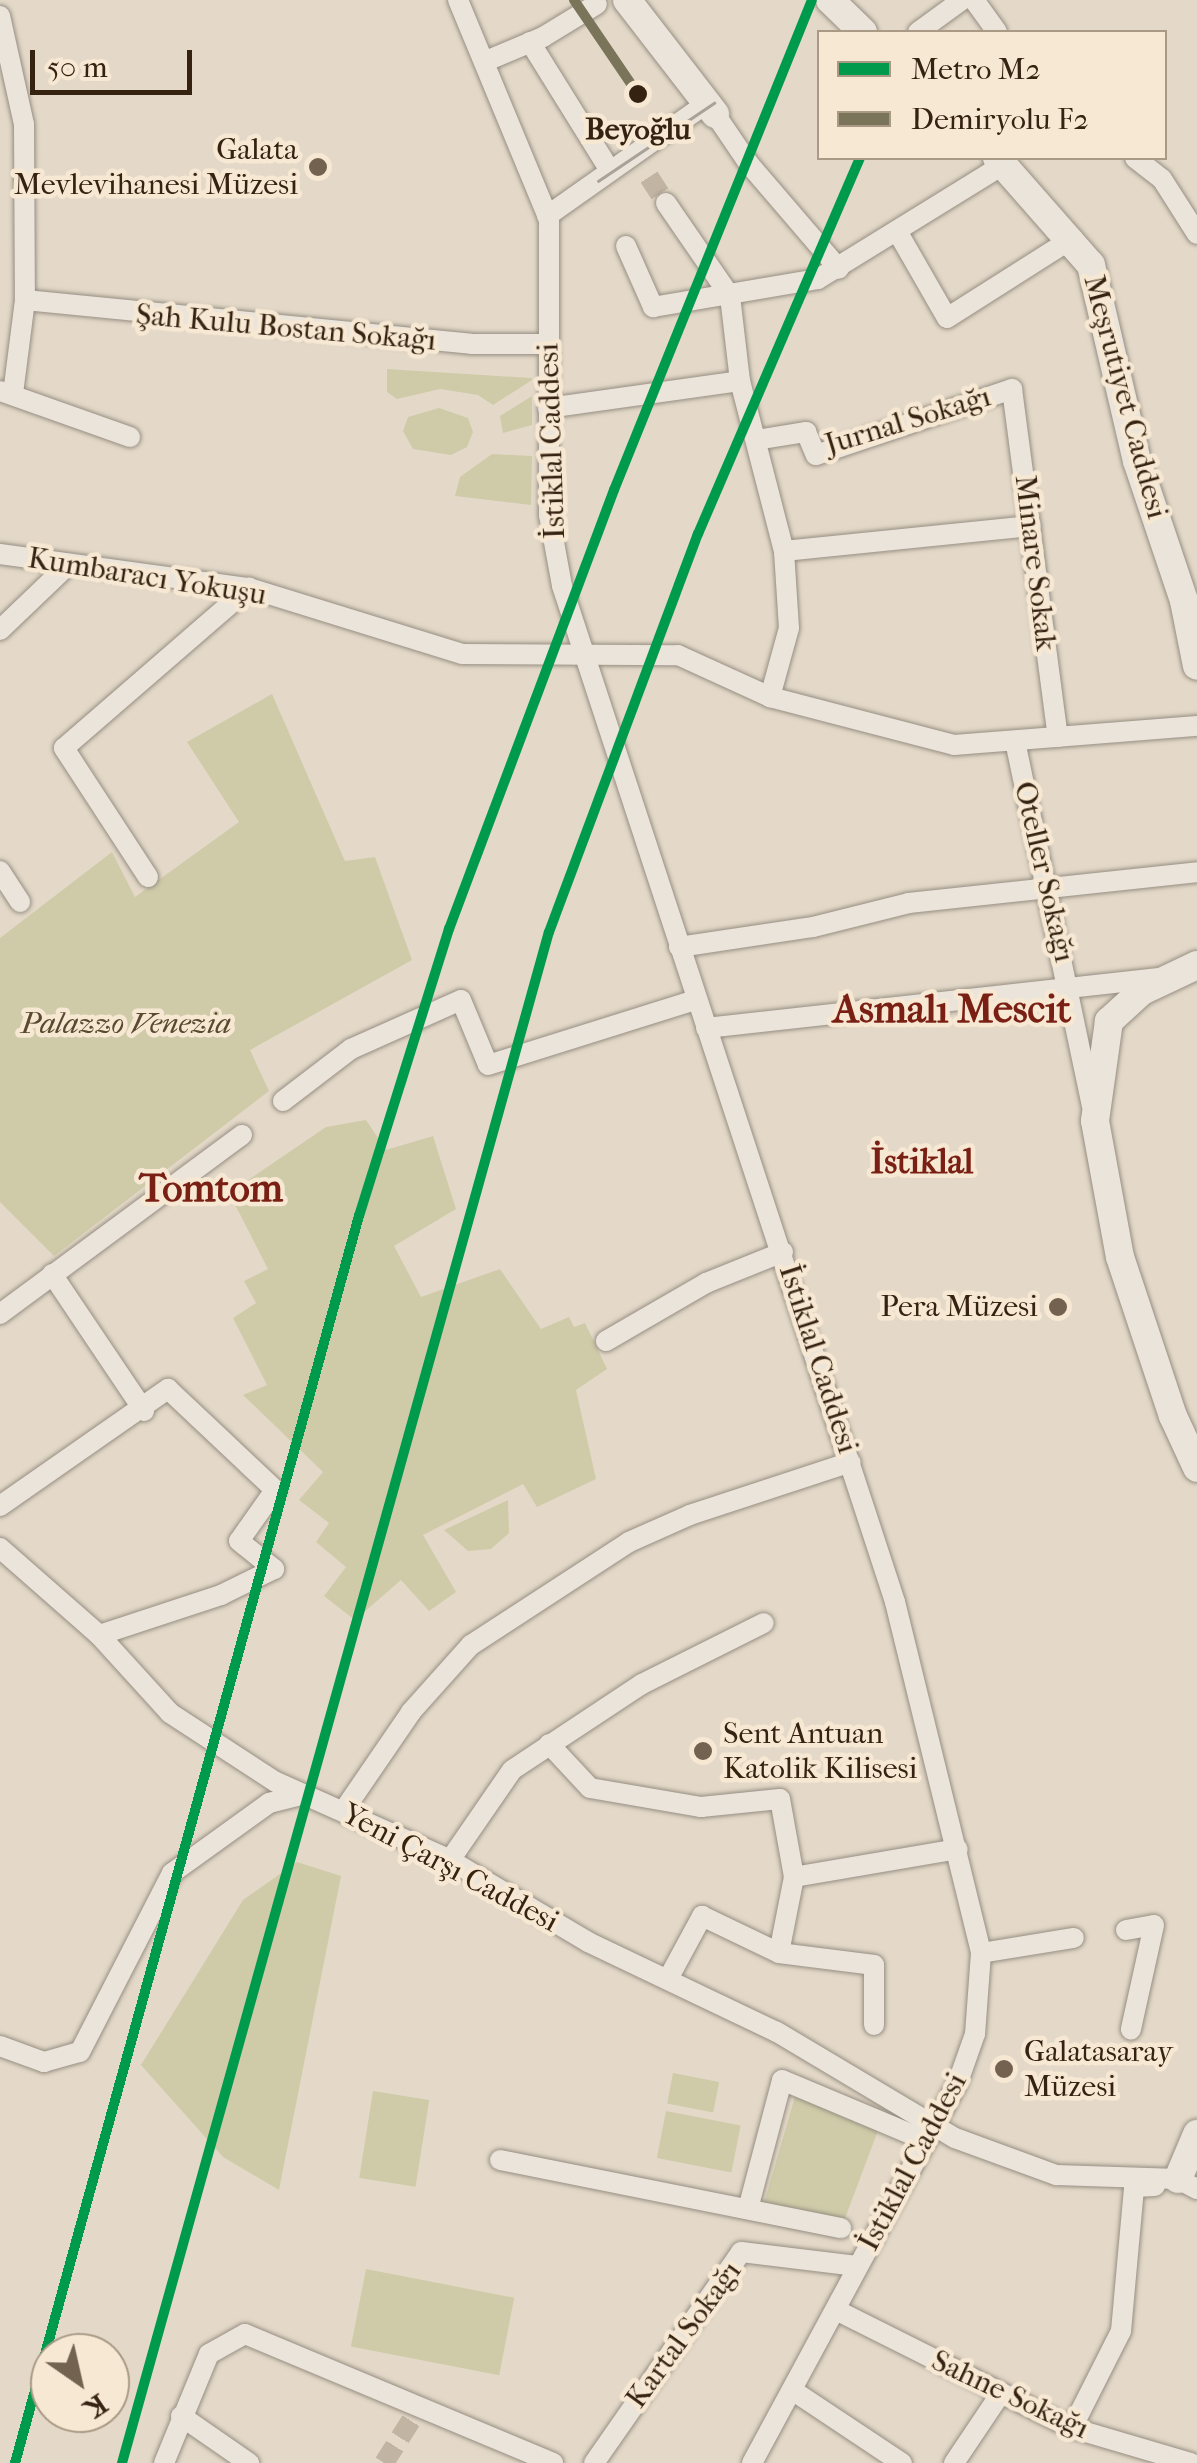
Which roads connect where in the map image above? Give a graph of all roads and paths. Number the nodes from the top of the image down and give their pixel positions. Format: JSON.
{"nodes":[{"id":1,"x":458,"y":0,"type":"edge"},
{"id":2,"x":627,"y":0,"type":"edge"},
{"id":3,"x":830,"y":0,"type":"edge"},
{"id":4,"x":962,"y":0,"type":"edge"},
{"id":5,"x":974,"y":0,"type":"edge"},
{"id":6,"x":597,"y":4,"type":"dead end"},
{"id":7,"x":0,"y":16,"type":"edge"},
{"id":8,"x":861,"y":30,"type":"edge"},
{"id":9,"x":921,"y":30,"type":"edge"},
{"id":10,"x":996,"y":30,"type":"edge"},
{"id":11,"x":530,"y":42,"type":"junction"},
{"id":12,"x":486,"y":61,"type":"junction"},
{"id":13,"x":711,"y":109,"type":"junction"},
{"id":14,"x":1138,"y":160,"type":"edge"},
{"id":15,"x":1001,"y":161,"type":"edge"},
{"id":16,"x":609,"y":170,"type":"junction"},
{"id":17,"x":666,"y":203,"type":"tunnel mouth"},
{"id":18,"x":548,"y":218,"type":"junction"},
{"id":19,"x":898,"y":231,"type":"junction"},
{"id":20,"x":1197,"y":234,"type":"edge"},
{"id":21,"x":1073,"y":238,"type":"junction"},
{"id":22,"x":626,"y":246,"type":"dead end"},
{"id":23,"x":839,"y":268,"type":"junction"},
{"id":24,"x":730,"y":296,"type":"junction"},
{"id":25,"x":24,"y":300,"type":"junction"},
{"id":26,"x":548,"y":344,"type":"junction"},
{"id":27,"x":740,"y":380,"type":"junction"},
{"id":28,"x":1012,"y":389,"type":"joint"},
{"id":29,"x":7,"y":392,"type":"edge"},
{"id":30,"x":548,"y":408,"type":"junction"},
{"id":31,"x":130,"y":437,"type":"dead end"},
{"id":32,"x":756,"y":440,"type":"junction"},
{"id":33,"x":1031,"y":526,"type":"junction"},
{"id":34,"x":784,"y":551,"type":"junction"},
{"id":35,"x":0,"y":554,"type":"edge"},
{"id":36,"x":68,"y":565,"type":"junction"},
{"id":37,"x":249,"y":588,"type":"junction"},
{"id":38,"x":0,"y":630,"type":"edge"},
{"id":39,"x":584,"y":653,"type":"junction"},
{"id":40,"x":1197,"y":666,"type":"edge"},
{"id":41,"x":770,"y":697,"type":"junction"},
{"id":42,"x":1197,"y":726,"type":"edge"},
{"id":43,"x":1058,"y":737,"type":"junction"},
{"id":44,"x":1015,"y":740,"type":"junction"},
{"id":45,"x":0,"y":871,"type":"edge"},
{"id":46,"x":1197,"y":872,"type":"edge"},
{"id":47,"x":148,"y":878,"type":"dead end"},
{"id":48,"x":1046,"y":890,"type":"junction"},
{"id":49,"x":20,"y":902,"type":"dead end"},
{"id":50,"x":679,"y":947,"type":"junction"},
{"id":51,"x":1187,"y":971,"type":"edge"},
{"id":52,"x":1070,"y":984,"type":"junction"},
{"id":53,"x":696,"y":1000,"type":"junction"},
{"id":54,"x":706,"y":1028,"type":"junction"},
{"id":55,"x":283,"y":1100,"type":"dead end"},
{"id":56,"x":1094,"y":1121,"type":"junction"},
{"id":57,"x":242,"y":1135,"type":"dead end"},
{"id":58,"x":783,"y":1252,"type":"junction"},
{"id":59,"x":52,"y":1274,"type":"junction"},
{"id":60,"x":0,"y":1314,"type":"edge"},
{"id":61,"x":606,"y":1341,"type":"dead end"},
{"id":62,"x":144,"y":1411,"type":"junction"},
{"id":63,"x":851,"y":1462,"type":"junction"},
{"id":64,"x":1197,"y":1468,"type":"edge"},
{"id":65,"x":0,"y":1506,"type":"edge"},
{"id":66,"x":0,"y":1548,"type":"edge"},
{"id":67,"x":764,"y":1624,"type":"dead end"},
{"id":68,"x":99,"y":1635,"type":"junction"},
{"id":69,"x":549,"y":1744,"type":"junction"},
{"id":70,"x":273,"y":1792,"type":"junction"},
{"id":71,"x":344,"y":1810,"type":"junction"},
{"id":72,"x":958,"y":1849,"type":"junction"},
{"id":73,"x":450,"y":1860,"type":"junction"},
{"id":74,"x":794,"y":1877,"type":"junction"},
{"id":75,"x":1126,"y":1930,"type":"dead end"},
{"id":76,"x":1074,"y":1938,"type":"dead end"},
{"id":77,"x":779,"y":1953,"type":"junction"},
{"id":78,"x":981,"y":1954,"type":"junction"},
{"id":79,"x":668,"y":1980,"type":"junction"},
{"id":80,"x":874,"y":2025,"type":"dead end"},
{"id":81,"x":1131,"y":2029,"type":"dead end"},
{"id":82,"x":0,"y":2046,"type":"edge"},
{"id":83,"x":935,"y":2133,"type":"junction"},
{"id":84,"x":1197,"y":2134,"type":"edge"},
{"id":85,"x":500,"y":2160,"type":"dead end"},
{"id":86,"x":1188,"y":2184,"type":"edge"},
{"id":87,"x":748,"y":2209,"type":"junction"},
{"id":88,"x":840,"y":2228,"type":"dead end"},
{"id":89,"x":857,"y":2266,"type":"junction"},
{"id":90,"x":836,"y":2310,"type":"junction"},
{"id":91,"x":792,"y":2390,"type":"junction"},
{"id":92,"x":1001,"y":2393,"type":"junction"},
{"id":93,"x":181,"y":2416,"type":"junction"},
{"id":94,"x":1072,"y":2428,"type":"junction"},
{"id":95,"x":1176,"y":2462,"type":"edge"},
{"id":96,"x":164,"y":2463,"type":"edge"},
{"id":97,"x":249,"y":2463,"type":"edge"},
{"id":98,"x":552,"y":2463,"type":"edge"},
{"id":99,"x":594,"y":2463,"type":"edge"},
{"id":100,"x":752,"y":2463,"type":"edge"},
{"id":101,"x":902,"y":2463,"type":"edge"},
{"id":102,"x":954,"y":2463,"type":"edge"}],
"edges":[{"from":1,"to":12,"type":"street"},
{"from":2,"to":13,"type":"street"},
{"from":3,"to":8,"type":"street"},
{"from":4,"to":9,"type":"street"},
{"from":5,"to":10,"type":"street"},
{"from":6,"to":11,"type":"street"},
{"from":7,"to":25,"type":"street"},
{"from":11,"to":12,"type":"street"},
{"from":11,"to":16,"type":"street"},
{"from":12,"to":18,"type":"street"},
{"from":13,"to":16,"type":"street"},
{"from":13,"to":23,"type":"street"},
{"from":14,"to":20,"type":"street"},
{"from":15,"to":19,"type":"street"},
{"from":15,"to":21,"type":"street","name":"Meşrutiyet Caddesi"},
{"from":16,"to":18,"type":"street"},
{"from":17,"to":24,"type":"street"},
{"from":18,"to":26,"type":"street","name":"İstiklal Caddesi"},
{"from":19,"to":21,"type":"street"},
{"from":19,"to":23,"type":"street"},
{"from":21,"to":40,"type":"street","name":"Meşrutiyet Caddesi"},
{"from":22,"to":24,"type":"street"},
{"from":23,"to":24,"type":"street"},
{"from":24,"to":27,"type":"street"},
{"from":25,"to":26,"type":"street","name":"Şah Kulu Bostan Sokağı"},
{"from":25,"to":29,"type":"street"},
{"from":26,"to":30,"type":"street","name":"İstiklal Caddesi"},
{"from":27,"to":30,"type":"street"},
{"from":27,"to":32,"type":"street"},
{"from":28,"to":32,"type":"street","name":"Jurnal Sokağı"},
{"from":28,"to":33,"type":"street","name":"Minare Sokak"},
{"from":29,"to":31,"type":"street"},
{"from":30,"to":39,"type":"street","name":"İstiklal Caddesi"},
{"from":32,"to":34,"type":"street"},
{"from":33,"to":34,"type":"street"},
{"from":33,"to":43,"type":"street","name":"Minare Sokak"},
{"from":34,"to":41,"type":"street"},
{"from":35,"to":36,"type":"street","name":"Kumbaracı Yokuşu"},
{"from":36,"to":37,"type":"street","name":"Kumbaracı Yokuşu"},
{"from":36,"to":38,"type":"street"},
{"from":37,"to":39,"type":"street","name":"Kumbaracı Yokuşu"},
{"from":37,"to":47,"type":"street"},
{"from":39,"to":41,"type":"street","name":"Kumbaracı Yokuşu"},
{"from":39,"to":50,"type":"street","name":"İstiklal Caddesi"},
{"from":41,"to":44,"type":"street","name":"Kumbaracı Yokuşu"},
{"from":42,"to":43,"type":"street","name":"Kumbaracı Yokuşu"},
{"from":43,"to":44,"type":"street","name":"Kumbaracı Yokuşu"},
{"from":44,"to":48,"type":"street","name":"Oteller Sokağı"},
{"from":45,"to":49,"type":"street"},
{"from":46,"to":48,"type":"street"},
{"from":48,"to":50,"type":"street"},
{"from":48,"to":52,"type":"street","name":"Oteller Sokağı"},
{"from":50,"to":53,"type":"street","name":"İstiklal Caddesi"},
{"from":51,"to":52,"type":"street"},
{"from":51,"to":56,"type":"street"},
{"from":52,"to":54,"type":"street"},
{"from":52,"to":56,"type":"street","name":"Oteller Sokağı"},
{"from":53,"to":54,"type":"street","name":"İstiklal Caddesi"},
{"from":53,"to":55,"type":"street"},
{"from":54,"to":58,"type":"street","name":"İstiklal Caddesi"},
{"from":56,"to":64,"type":"street"},
{"from":57,"to":59,"type":"street"},
{"from":58,"to":61,"type":"street"},
{"from":58,"to":63,"type":"street","name":"İstiklal Caddesi"},
{"from":59,"to":60,"type":"street"},
{"from":59,"to":62,"type":"street"},
{"from":62,"to":65,"type":"street"},
{"from":62,"to":68,"type":"street"},
{"from":63,"to":71,"type":"street"},
{"from":63,"to":72,"type":"street","name":"İstiklal Caddesi"},
{"from":66,"to":68,"type":"street","name":"Yeni Çarşı Caddesi"},
{"from":67,"to":69,"type":"street"},
{"from":68,"to":70,"type":"street","name":"Yeni Çarşı Caddesi"},
{"from":69,"to":73,"type":"street"},
{"from":69,"to":74,"type":"street"},
{"from":70,"to":71,"type":"street","name":"Yeni Çarşı Caddesi"},
{"from":70,"to":82,"type":"street"},
{"from":71,"to":73,"type":"street","name":"Yeni Çarşı Caddesi"},
{"from":72,"to":74,"type":"street"},
{"from":72,"to":78,"type":"street","name":"İstiklal Caddesi"},
{"from":73,"to":79,"type":"street","name":"Yeni Çarşı Caddesi"},
{"from":74,"to":77,"type":"street"},
{"from":75,"to":81,"type":"street"},
{"from":76,"to":78,"type":"street"},
{"from":77,"to":79,"type":"street"},
{"from":77,"to":80,"type":"street"},
{"from":78,"to":83,"type":"street","name":"İstiklal Caddesi"},
{"from":79,"to":83,"type":"street","name":"Yeni Çarşı Caddesi"},
{"from":83,"to":86,"type":"street"},
{"from":83,"to":87,"type":"street"},
{"from":83,"to":89,"type":"street","name":"İstiklal Caddesi"},
{"from":84,"to":86,"type":"street"},
{"from":85,"to":87,"type":"street"},
{"from":86,"to":94,"type":"street"},
{"from":87,"to":88,"type":"street"},
{"from":89,"to":90,"type":"street","name":"İstiklal Caddesi"},
{"from":89,"to":99,"type":"street","name":"Kartal Sokağı"},
{"from":90,"to":91,"type":"street","name":"İstiklal Caddesi"},
{"from":90,"to":92,"type":"street","name":"Sahne Sokağı"},
{"from":91,"to":100,"type":"street","name":"İstiklal Caddesi"},
{"from":91,"to":101,"type":"street"},
{"from":92,"to":94,"type":"street","name":"Sahne Sokağı"},
{"from":92,"to":102,"type":"street"},
{"from":93,"to":96,"type":"street"},
{"from":93,"to":97,"type":"street"},
{"from":93,"to":98,"type":"street"},
{"from":94,"to":95,"type":"street","name":"Sahne Sokağı"}]}
